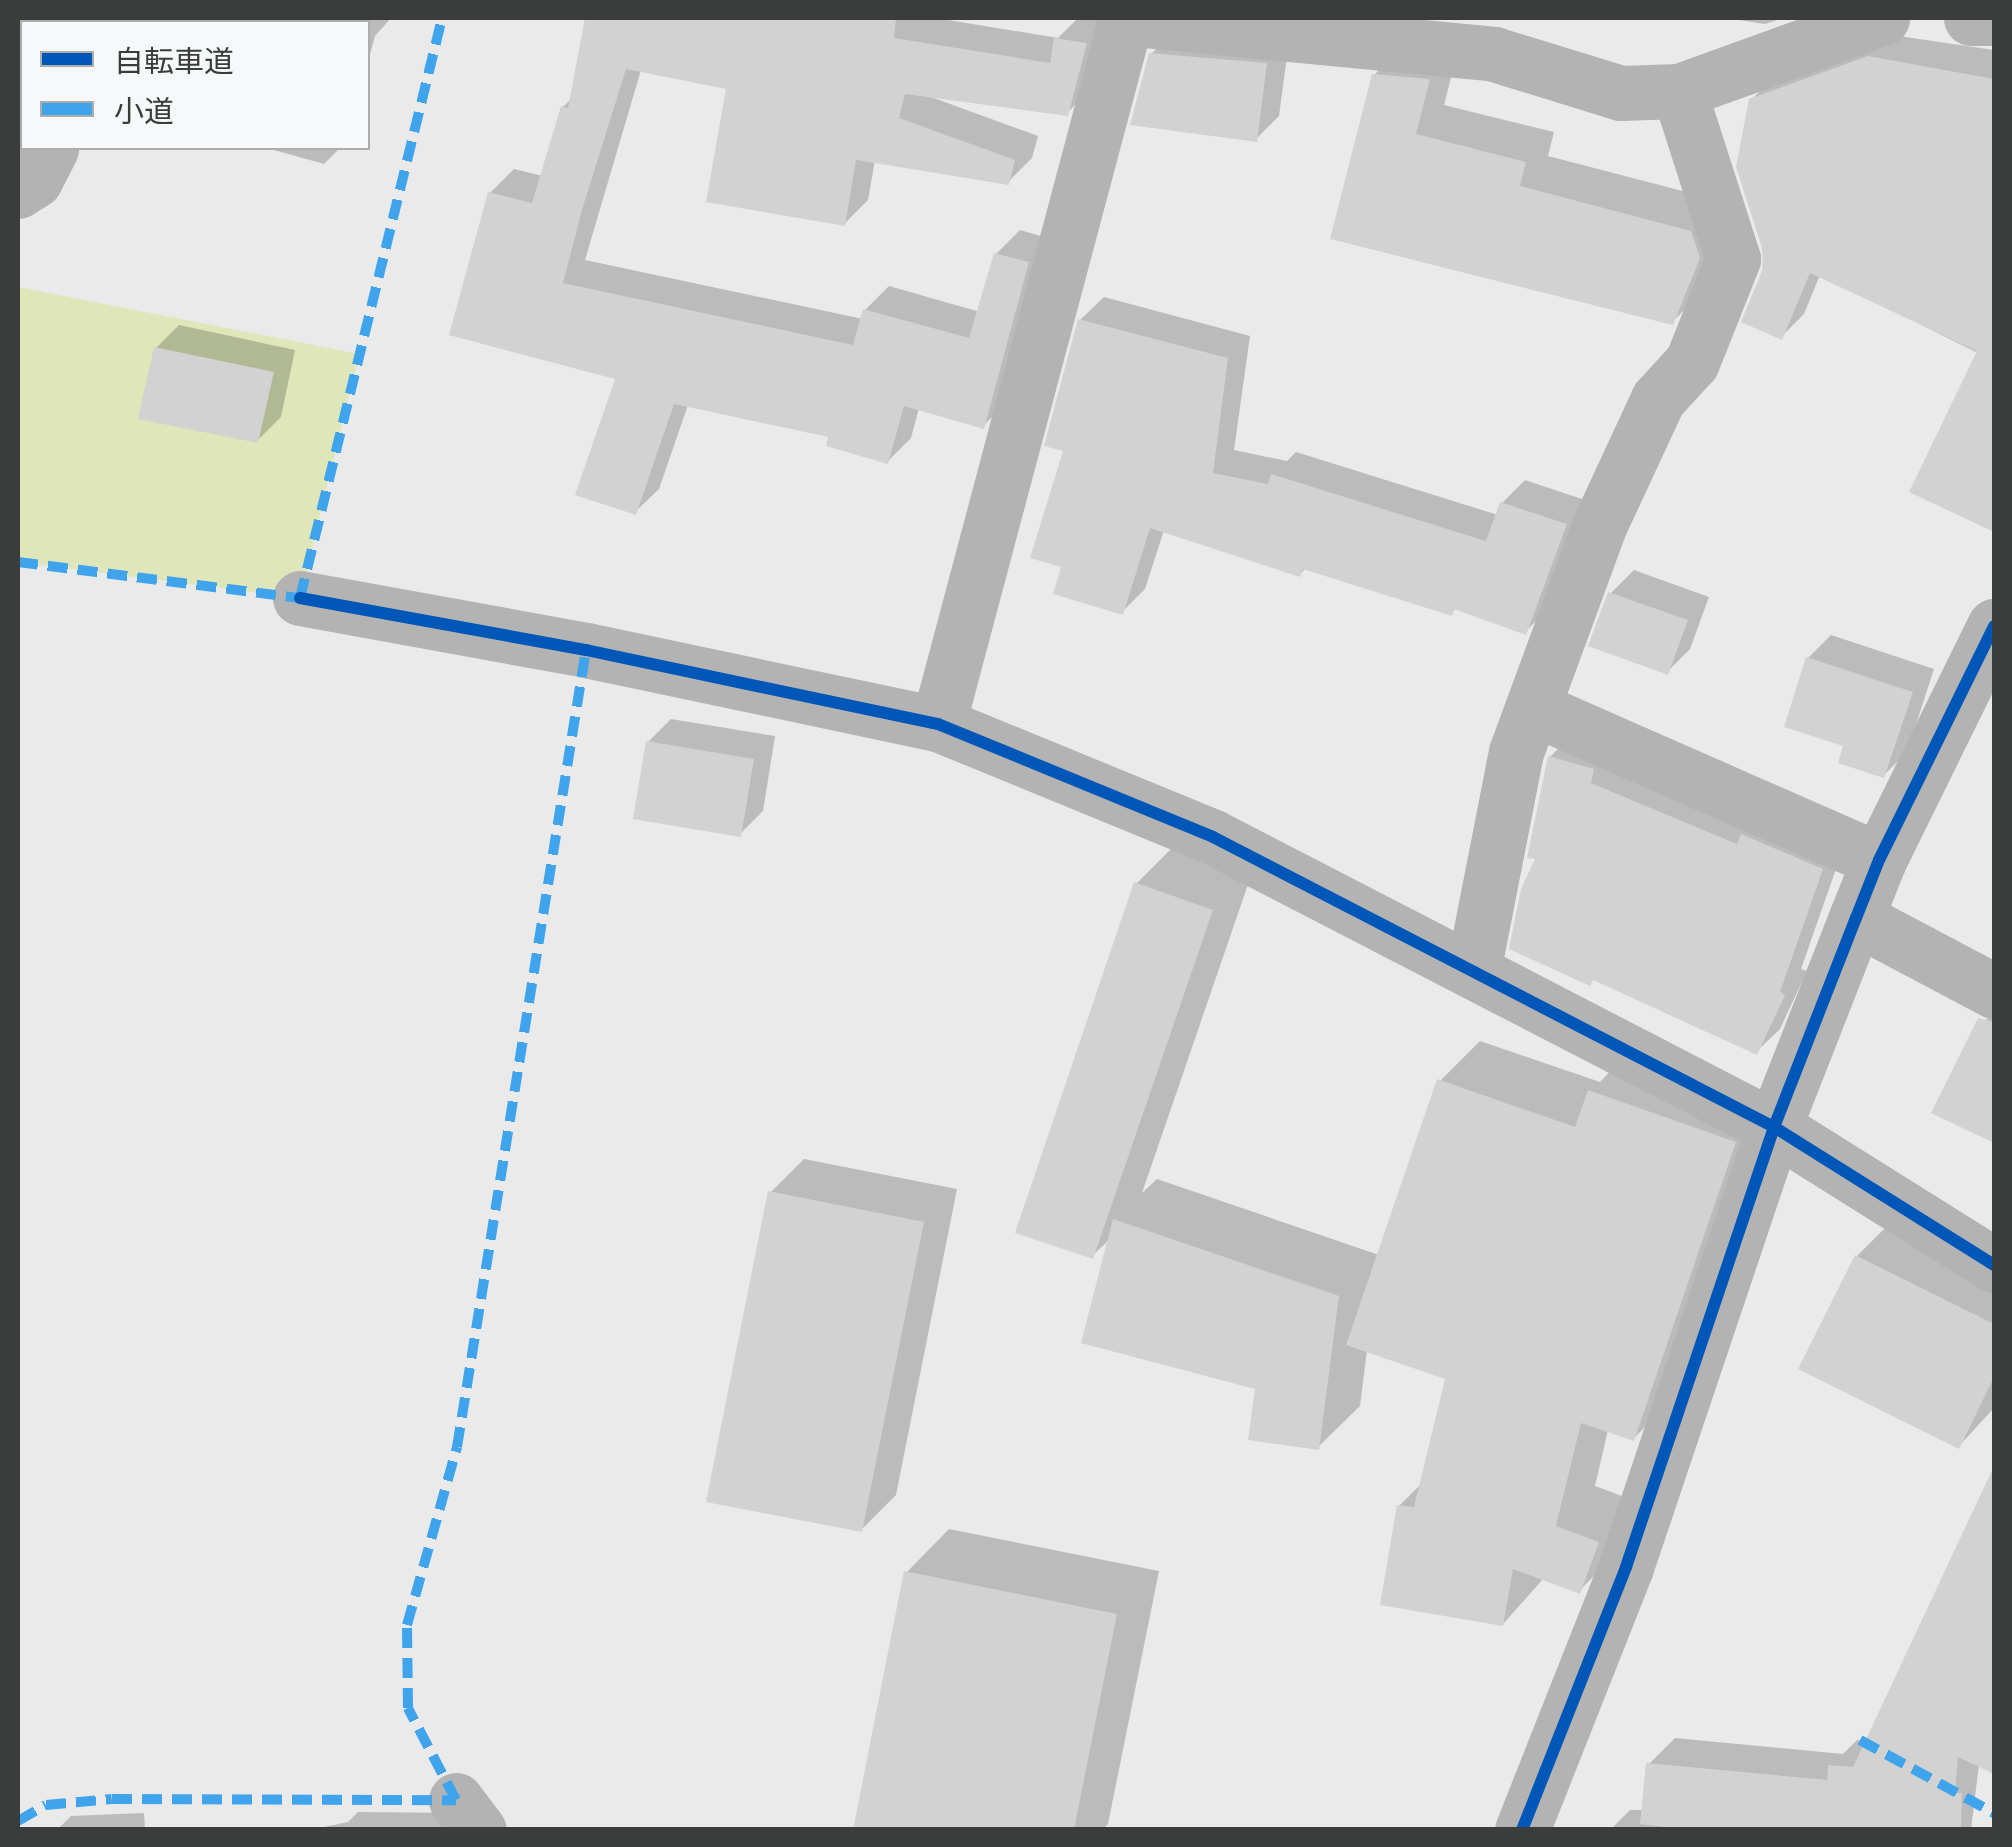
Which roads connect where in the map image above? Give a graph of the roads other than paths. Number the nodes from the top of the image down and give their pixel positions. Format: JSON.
{"nodes":[{"id":1,"x":1125,"y":18,"type":"edge"},
{"id":2,"x":1882,"y":18,"type":"edge"},
{"id":3,"x":1971,"y":18,"type":"edge"},
{"id":4,"x":1994,"y":18,"type":"edge"},
{"id":5,"x":1496,"y":36,"type":"edge"},
{"id":6,"x":1679,"y":91,"type":"junction"},
{"id":7,"x":49,"y":150,"type":"edge"},
{"id":8,"x":18,"y":191,"type":"edge"},
{"id":9,"x":300,"y":598,"type":"dead end"},
{"id":10,"x":1994,"y":626,"type":"edge"},
{"id":11,"x":1532,"y":708,"type":"junction"},
{"id":12,"x":938,"y":724,"type":"junction"},
{"id":13,"x":1879,"y":860,"type":"junction"},
{"id":14,"x":1856,"y":918,"type":"junction"},
{"id":15,"x":1474,"y":971,"type":"junction"},
{"id":16,"x":1994,"y":991,"type":"edge"},
{"id":17,"x":1774,"y":1127,"type":"junction"},
{"id":18,"x":1994,"y":1265,"type":"edge"},
{"id":19,"x":1522,"y":1830,"type":"edge"}],
"edges":[{"from":1,"to":5,"type":"street"},
{"from":1,"to":12,"type":"street"},
{"from":2,"to":6,"type":"street"},
{"from":3,"to":4,"type":"street"},
{"from":5,"to":6,"type":"street"},
{"from":6,"to":11,"type":"street"},
{"from":7,"to":8,"type":"street"},
{"from":9,"to":12,"type":"street"},
{"from":10,"to":13,"type":"street"},
{"from":11,"to":13,"type":"street"},
{"from":11,"to":15,"type":"street"},
{"from":12,"to":15,"type":"street"},
{"from":13,"to":14,"type":"street"},
{"from":14,"to":16,"type":"street"},
{"from":14,"to":17,"type":"street"},
{"from":15,"to":17,"type":"street"},
{"from":17,"to":18,"type":"street"},
{"from":17,"to":19,"type":"street"}]}
